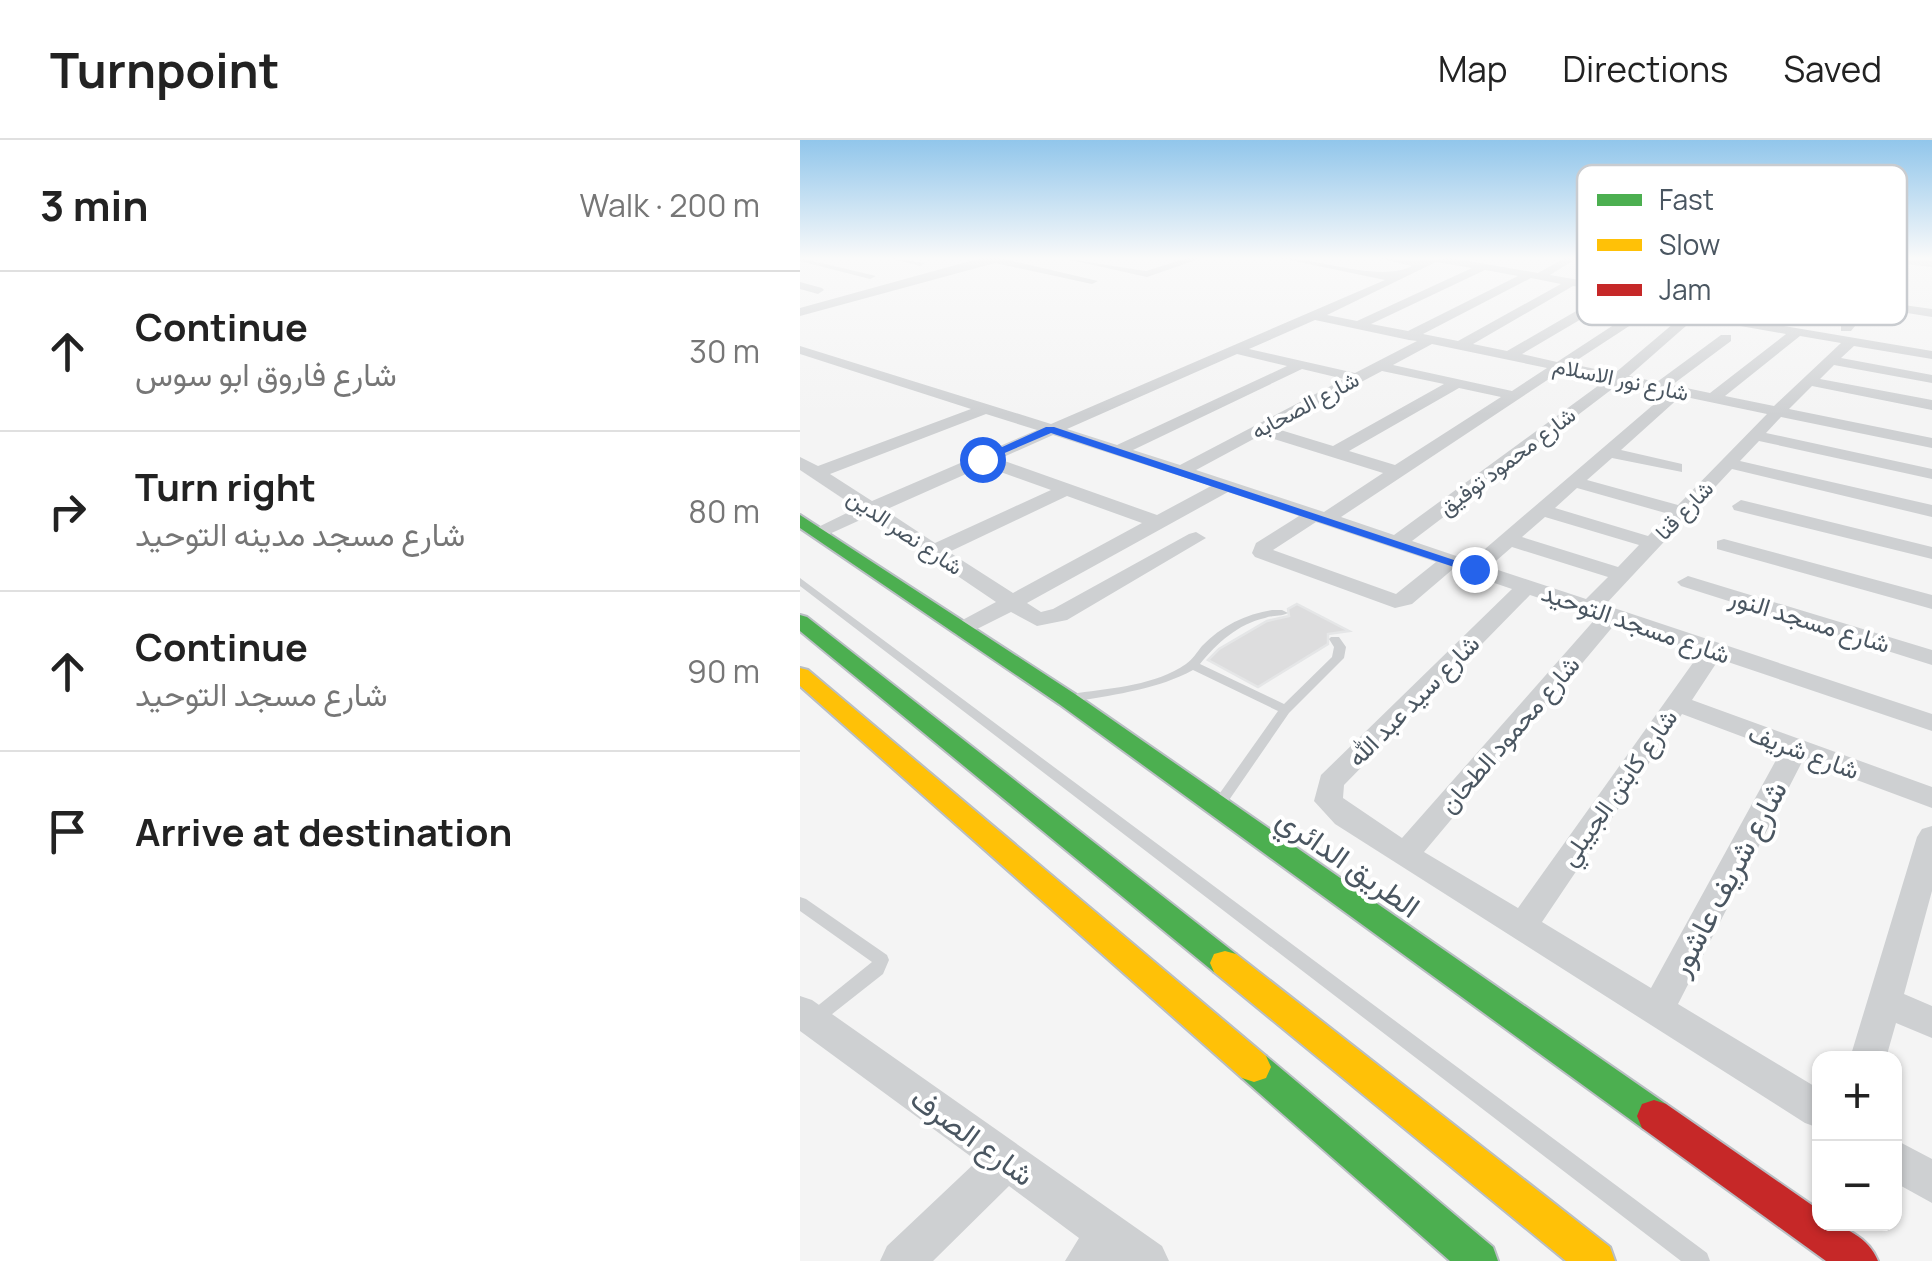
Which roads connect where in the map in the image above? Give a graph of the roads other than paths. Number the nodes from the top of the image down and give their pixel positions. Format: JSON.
{"nodes":[{"id":1,"x":1321,"y":310,"type":"edge"},
{"id":2,"x":1390,"y":310,"type":"edge"},
{"id":3,"x":1463,"y":310,"type":"edge"},
{"id":4,"x":1522,"y":310,"type":"edge"},
{"id":5,"x":1931,"y":311,"type":"edge"},
{"id":6,"x":1310,"y":315,"type":"junction"},
{"id":7,"x":1577,"y":316,"type":"edge"},
{"id":8,"x":1358,"y":325,"type":"junction"},
{"id":9,"x":1624,"y":325,"type":"edge"},
{"id":10,"x":1693,"y":325,"type":"edge"},
{"id":11,"x":1782,"y":325,"type":"edge"},
{"id":12,"x":1811,"y":325,"type":"edge"},
{"id":13,"x":1854,"y":325,"type":"edge"},
{"id":14,"x":1921,"y":326,"type":"dead end"},
{"id":15,"x":1693,"y":332,"type":"junction"},
{"id":16,"x":1849,"y":335,"type":"junction"},
{"id":17,"x":1409,"y":336,"type":"junction"},
{"id":18,"x":1430,"y":340,"type":"junction"},
{"id":19,"x":1460,"y":346,"type":"junction"},
{"id":20,"x":1232,"y":349,"type":"junction"},
{"id":21,"x":800,"y":350,"type":"edge"},
{"id":22,"x":1932,"y":355,"type":"edge"},
{"id":23,"x":1509,"y":356,"type":"junction"},
{"id":24,"x":1831,"y":360,"type":"junction"},
{"id":25,"x":1300,"y":364,"type":"junction"},
{"id":26,"x":1380,"y":366,"type":"junction"},
{"id":27,"x":1562,"y":367,"type":"junction"},
{"id":28,"x":1357,"y":378,"type":"junction"},
{"id":29,"x":1618,"y":378,"type":"junction"},
{"id":30,"x":1932,"y":379,"type":"edge"},
{"id":31,"x":1809,"y":382,"type":"junction"},
{"id":32,"x":1457,"y":383,"type":"junction"},
{"id":33,"x":1669,"y":389,"type":"junction"},
{"id":34,"x":1516,"y":396,"type":"junction"},
{"id":35,"x":1713,"y":398,"type":"junction"},
{"id":36,"x":1932,"y":405,"type":"edge"},
{"id":37,"x":984,"y":408,"type":"junction"},
{"id":38,"x":1778,"y":411,"type":"junction"},
{"id":39,"x":1869,"y":411,"type":"junction"},
{"id":40,"x":1050,"y":429,"type":"junction"},
{"id":41,"x":1260,"y":430,"type":"junction"},
{"id":42,"x":1755,"y":436,"type":"junction"},
{"id":43,"x":1932,"y":443,"type":"edge"},
{"id":44,"x":1118,"y":451,"type":"junction"},
{"id":45,"x":1335,"y":452,"type":"junction"},
{"id":46,"x":1609,"y":452,"type":"junction"},
{"id":47,"x":982,"y":459,"type":"junction"},
{"id":48,"x":1728,"y":463,"type":"junction"},
{"id":49,"x":808,"y":468,"type":"edge"},
{"id":50,"x":1676,"y":468,"type":"dead end"},
{"id":51,"x":1180,"y":471,"type":"junction"},
{"id":52,"x":1398,"y":472,"type":"junction"},
{"id":53,"x":1932,"y":474,"type":"edge"},
{"id":54,"x":1574,"y":482,"type":"junction"},
{"id":55,"x":1226,"y":485,"type":"junction"},
{"id":56,"x":1066,"y":489,"type":"junction"},
{"id":57,"x":1742,"y":506,"type":"dead end"},
{"id":58,"x":871,"y":508,"type":"junction"},
{"id":59,"x":1542,"y":510,"type":"junction"},
{"id":60,"x":1682,"y":512,"type":"junction"},
{"id":61,"x":1932,"y":512,"type":"edge"},
{"id":62,"x":1319,"y":517,"type":"junction"},
{"id":63,"x":1158,"y":522,"type":"junction"},
{"id":64,"x":809,"y":526,"type":"edge"},
{"id":65,"x":1196,"y":538,"type":"dead end"},
{"id":66,"x":1508,"y":539,"type":"junction"},
{"id":67,"x":1396,"y":543,"type":"junction"},
{"id":68,"x":1652,"y":543,"type":"junction"},
{"id":69,"x":1724,"y":545,"type":"dead end"},
{"id":70,"x":934,"y":551,"type":"junction"},
{"id":71,"x":1932,"y":553,"type":"edge"},
{"id":72,"x":1450,"y":560,"type":"junction"},
{"id":73,"x":1474,"y":569,"type":"junction"},
{"id":74,"x":1622,"y":575,"type":"junction"},
{"id":75,"x":800,"y":581,"type":"edge"},
{"id":76,"x":1688,"y":582,"type":"dead end"},
{"id":77,"x":1526,"y":586,"type":"junction"},
{"id":78,"x":1009,"y":602,"type":"junction"},
{"id":79,"x":1932,"y":602,"type":"edge"},
{"id":80,"x":1601,"y":612,"type":"junction"},
{"id":81,"x":1282,"y":613,"type":"dead end"},
{"id":82,"x":800,"y":622,"type":"edge"},
{"id":83,"x":962,"y":629,"type":"junction"},
{"id":84,"x":1335,"y":640,"type":"dead end"},
{"id":85,"x":1714,"y":650,"type":"junction"},
{"id":86,"x":1932,"y":658,"type":"edge"},
{"id":87,"x":1193,"y":665,"type":"junction"},
{"id":88,"x":800,"y":675,"type":"edge"},
{"id":89,"x":1067,"y":699,"type":"junction"},
{"id":90,"x":1676,"y":704,"type":"junction"},
{"id":91,"x":1285,"y":710,"type":"junction"},
{"id":92,"x":1932,"y":723,"type":"edge"},
{"id":93,"x":1796,"y":748,"type":"junction"},
{"id":94,"x":1932,"y":798,"type":"edge"},
{"id":95,"x":1218,"y":806,"type":"junction"},
{"id":96,"x":1932,"y":836,"type":"edge"},
{"id":97,"x":1407,"y":852,"type":"junction"},
{"id":98,"x":800,"y":903,"type":"edge"},
{"id":99,"x":1922,"y":909,"type":"edge"},
{"id":100,"x":1523,"y":925,"type":"junction"},
{"id":101,"x":1884,"y":1001,"type":"junction"},
{"id":102,"x":1658,"y":1009,"type":"junction"},
{"id":103,"x":807,"y":1015,"type":"edge"},
{"id":104,"x":1932,"y":1024,"type":"edge"},
{"id":105,"x":1870,"y":1051,"type":"edge"},
{"id":106,"x":1812,"y":1105,"type":"edge"},
{"id":107,"x":1006,"y":1161,"type":"junction"},
{"id":108,"x":1902,"y":1163,"type":"edge"},
{"id":109,"x":1932,"y":1183,"type":"edge"},
{"id":110,"x":1099,"y":1248,"type":"edge"},
{"id":111,"x":902,"y":1261,"type":"edge"},
{"id":112,"x":1147,"y":1261,"type":"edge"},
{"id":113,"x":1479,"y":1261,"type":"edge"},
{"id":114,"x":1596,"y":1261,"type":"edge"},
{"id":115,"x":1699,"y":1261,"type":"edge"},
{"id":116,"x":1858,"y":1261,"type":"edge"}],
"edges":[{"from":1,"to":6,"type":"street"},
{"from":2,"to":8,"type":"street"},
{"from":3,"to":17,"type":"street"},
{"from":4,"to":19,"type":"street"},
{"from":5,"to":14,"type":"street"},
{"from":6,"to":8,"type":"street","name":"شارع نور الاسلام"},
{"from":6,"to":20,"type":"street"},
{"from":7,"to":23,"type":"street"},
{"from":8,"to":17,"type":"street","name":"شارع نور الاسلام"},
{"from":9,"to":27,"type":"street"},
{"from":10,"to":15,"type":"street","name":"شارع محمود توفيق"},
{"from":11,"to":35,"type":"street"},
{"from":12,"to":16,"type":"street"},
{"from":13,"to":16,"type":"street","name":"شارع قنا"},
{"from":15,"to":29,"type":"street","name":"شارع محمود توفيق"},
{"from":15,"to":33,"type":"street"},
{"from":16,"to":22,"type":"street"},
{"from":16,"to":24,"type":"street","name":"شارع قنا"},
{"from":17,"to":18,"type":"street","name":"شارع نور الاسلام"},
{"from":18,"to":19,"type":"street","name":"شارع نور الاسلام"},
{"from":18,"to":26,"type":"street","name":"شارع الصحابه"},
{"from":19,"to":23,"type":"street","name":"شارع نور الاسلام"},
{"from":20,"to":25,"type":"street"},
{"from":20,"to":40,"type":"street"},
{"from":21,"to":37,"type":"street","name":"شارع مسجد التوحيد"},
{"from":23,"to":27,"type":"street","name":"شارع نور الاسلام"},
{"from":24,"to":30,"type":"street"},
{"from":24,"to":31,"type":"street","name":"شارع قنا"},
{"from":25,"to":28,"type":"street"},
{"from":25,"to":44,"type":"street"},
{"from":26,"to":28,"type":"street","name":"شارع الصحابه"},
{"from":26,"to":32,"type":"street"},
{"from":27,"to":29,"type":"street","name":"شارع نور الاسلام"},
{"from":27,"to":34,"type":"street"},
{"from":28,"to":41,"type":"street","name":"شارع الصحابه"},
{"from":29,"to":33,"type":"street","name":"شارع نور الاسلام"},
{"from":29,"to":67,"type":"street","name":"شارع محمود توفيق"},
{"from":31,"to":38,"type":"street","name":"شارع قنا"},
{"from":31,"to":39,"type":"street"},
{"from":32,"to":34,"type":"street"},
{"from":32,"to":45,"type":"street"},
{"from":33,"to":35,"type":"street","name":"شارع نور الاسلام"},
{"from":33,"to":46,"type":"street"},
{"from":34,"to":52,"type":"street"},
{"from":35,"to":38,"type":"street","name":"شارع نور الاسلام"},
{"from":36,"to":39,"type":"street"},
{"from":37,"to":40,"type":"street","name":"شارع مسجد التوحيد"},
{"from":37,"to":49,"type":"street"},
{"from":38,"to":39,"type":"street","name":"شارع نور الاسلام"},
{"from":38,"to":42,"type":"street","name":"شارع قنا"},
{"from":39,"to":43,"type":"street","name":"شارع نور الاسلام"},
{"from":40,"to":44,"type":"street","name":"شارع مسجد التوحيد"},
{"from":40,"to":47,"type":"street"},
{"from":41,"to":45,"type":"street"},
{"from":41,"to":51,"type":"street","name":"شارع الصحابه"},
{"from":42,"to":48,"type":"street","name":"شارع قنا"},
{"from":42,"to":53,"type":"street"},
{"from":44,"to":51,"type":"street","name":"شارع مسجد التوحيد"},
{"from":45,"to":52,"type":"street"},
{"from":46,"to":50,"type":"street"},
{"from":46,"to":54,"type":"street"},
{"from":47,"to":56,"type":"street"},
{"from":47,"to":58,"type":"street"},
{"from":48,"to":60,"type":"street","name":"شارع قنا"},
{"from":48,"to":61,"type":"street"},
{"from":49,"to":58,"type":"street","name":"شارع نصر الدين"},
{"from":51,"to":55,"type":"street","name":"شارع مسجد التوحيد"},
{"from":52,"to":62,"type":"street"},
{"from":54,"to":59,"type":"street"},
{"from":54,"to":60,"type":"street"},
{"from":55,"to":62,"type":"street","name":"شارع مسجد التوحيد"},
{"from":55,"to":63,"type":"street"},
{"from":56,"to":63,"type":"street"},
{"from":56,"to":70,"type":"street"},
{"from":57,"to":71,"type":"street"},
{"from":58,"to":64,"type":"street"},
{"from":58,"to":70,"type":"street","name":"شارع نصر الدين"},
{"from":59,"to":66,"type":"street"},
{"from":59,"to":68,"type":"street"},
{"from":60,"to":68,"type":"street","name":"شارع قنا"},
{"from":62,"to":67,"type":"street","name":"شارع مسجد التوحيد"},
{"from":62,"to":72,"type":"street"},
{"from":63,"to":78,"type":"street"},
{"from":64,"to":83,"type":"highway","name":"الطريق الدائري"},
{"from":65,"to":78,"type":"street","name":"شارع نصر الدين"},
{"from":66,"to":73,"type":"street"},
{"from":66,"to":74,"type":"street"},
{"from":67,"to":72,"type":"street","name":"شارع مسجد التوحيد"},
{"from":68,"to":74,"type":"street","name":"شارع قنا"},
{"from":69,"to":79,"type":"street"},
{"from":70,"to":78,"type":"street","name":"شارع نصر الدين"},
{"from":72,"to":73,"type":"street","name":"شارع مسجد التوحيد"},
{"from":73,"to":77,"type":"street","name":"شارع مسجد التوحيد"},
{"from":74,"to":80,"type":"street","name":"شارع قنا"},
{"from":75,"to":115,"type":"lane"},
{"from":76,"to":86,"type":"street","name":"شارع مسجد النور"},
{"from":77,"to":80,"type":"street","name":"شارع مسجد التوحيد"},
{"from":77,"to":97,"type":"street","name":"شارع سيد عبد الله"},
{"from":78,"to":83,"type":"street"},
{"from":80,"to":85,"type":"street","name":"شارع مسجد التوحيد"},
{"from":80,"to":97,"type":"street","name":"شارع محمود الطحان"},
{"from":81,"to":87,"type":"lane"},
{"from":82,"to":114,"type":"highway"},
{"from":83,"to":89,"type":"highway","name":"الطريق الدائري"},
{"from":84,"to":91,"type":"lane"},
{"from":85,"to":90,"type":"street","name":"شارع كابتن الجيبلي"},
{"from":85,"to":92,"type":"street","name":"شارع مسجد التوحيد"},
{"from":87,"to":89,"type":"lane"},
{"from":87,"to":91,"type":"lane"},
{"from":88,"to":113,"type":"highway"},
{"from":89,"to":95,"type":"highway","name":"الطريق الدائري"},
{"from":90,"to":93,"type":"street","name":"شارع شريف"},
{"from":90,"to":100,"type":"street","name":"شارع كابتن الجيبلي"},
{"from":91,"to":95,"type":"lane"},
{"from":93,"to":94,"type":"street","name":"شارع شريف"},
{"from":93,"to":102,"type":"street","name":"شارع شريف عاشور"},
{"from":95,"to":116,"type":"highway","name":"الطريق الدائري"},
{"from":96,"to":99,"type":"street"},
{"from":97,"to":100,"type":"street"},
{"from":98,"to":103,"type":"lane"},
{"from":99,"to":101,"type":"street"},
{"from":100,"to":102,"type":"street"},
{"from":101,"to":104,"type":"street"},
{"from":101,"to":105,"type":"street"},
{"from":102,"to":106,"type":"street"},
{"from":103,"to":107,"type":"street","name":"شارع الصرف"},
{"from":107,"to":110,"type":"street","name":"شارع الصرف"},
{"from":107,"to":111,"type":"street"},
{"from":108,"to":109,"type":"street"},
{"from":110,"to":112,"type":"street","name":"شارع الصرف"}]}
